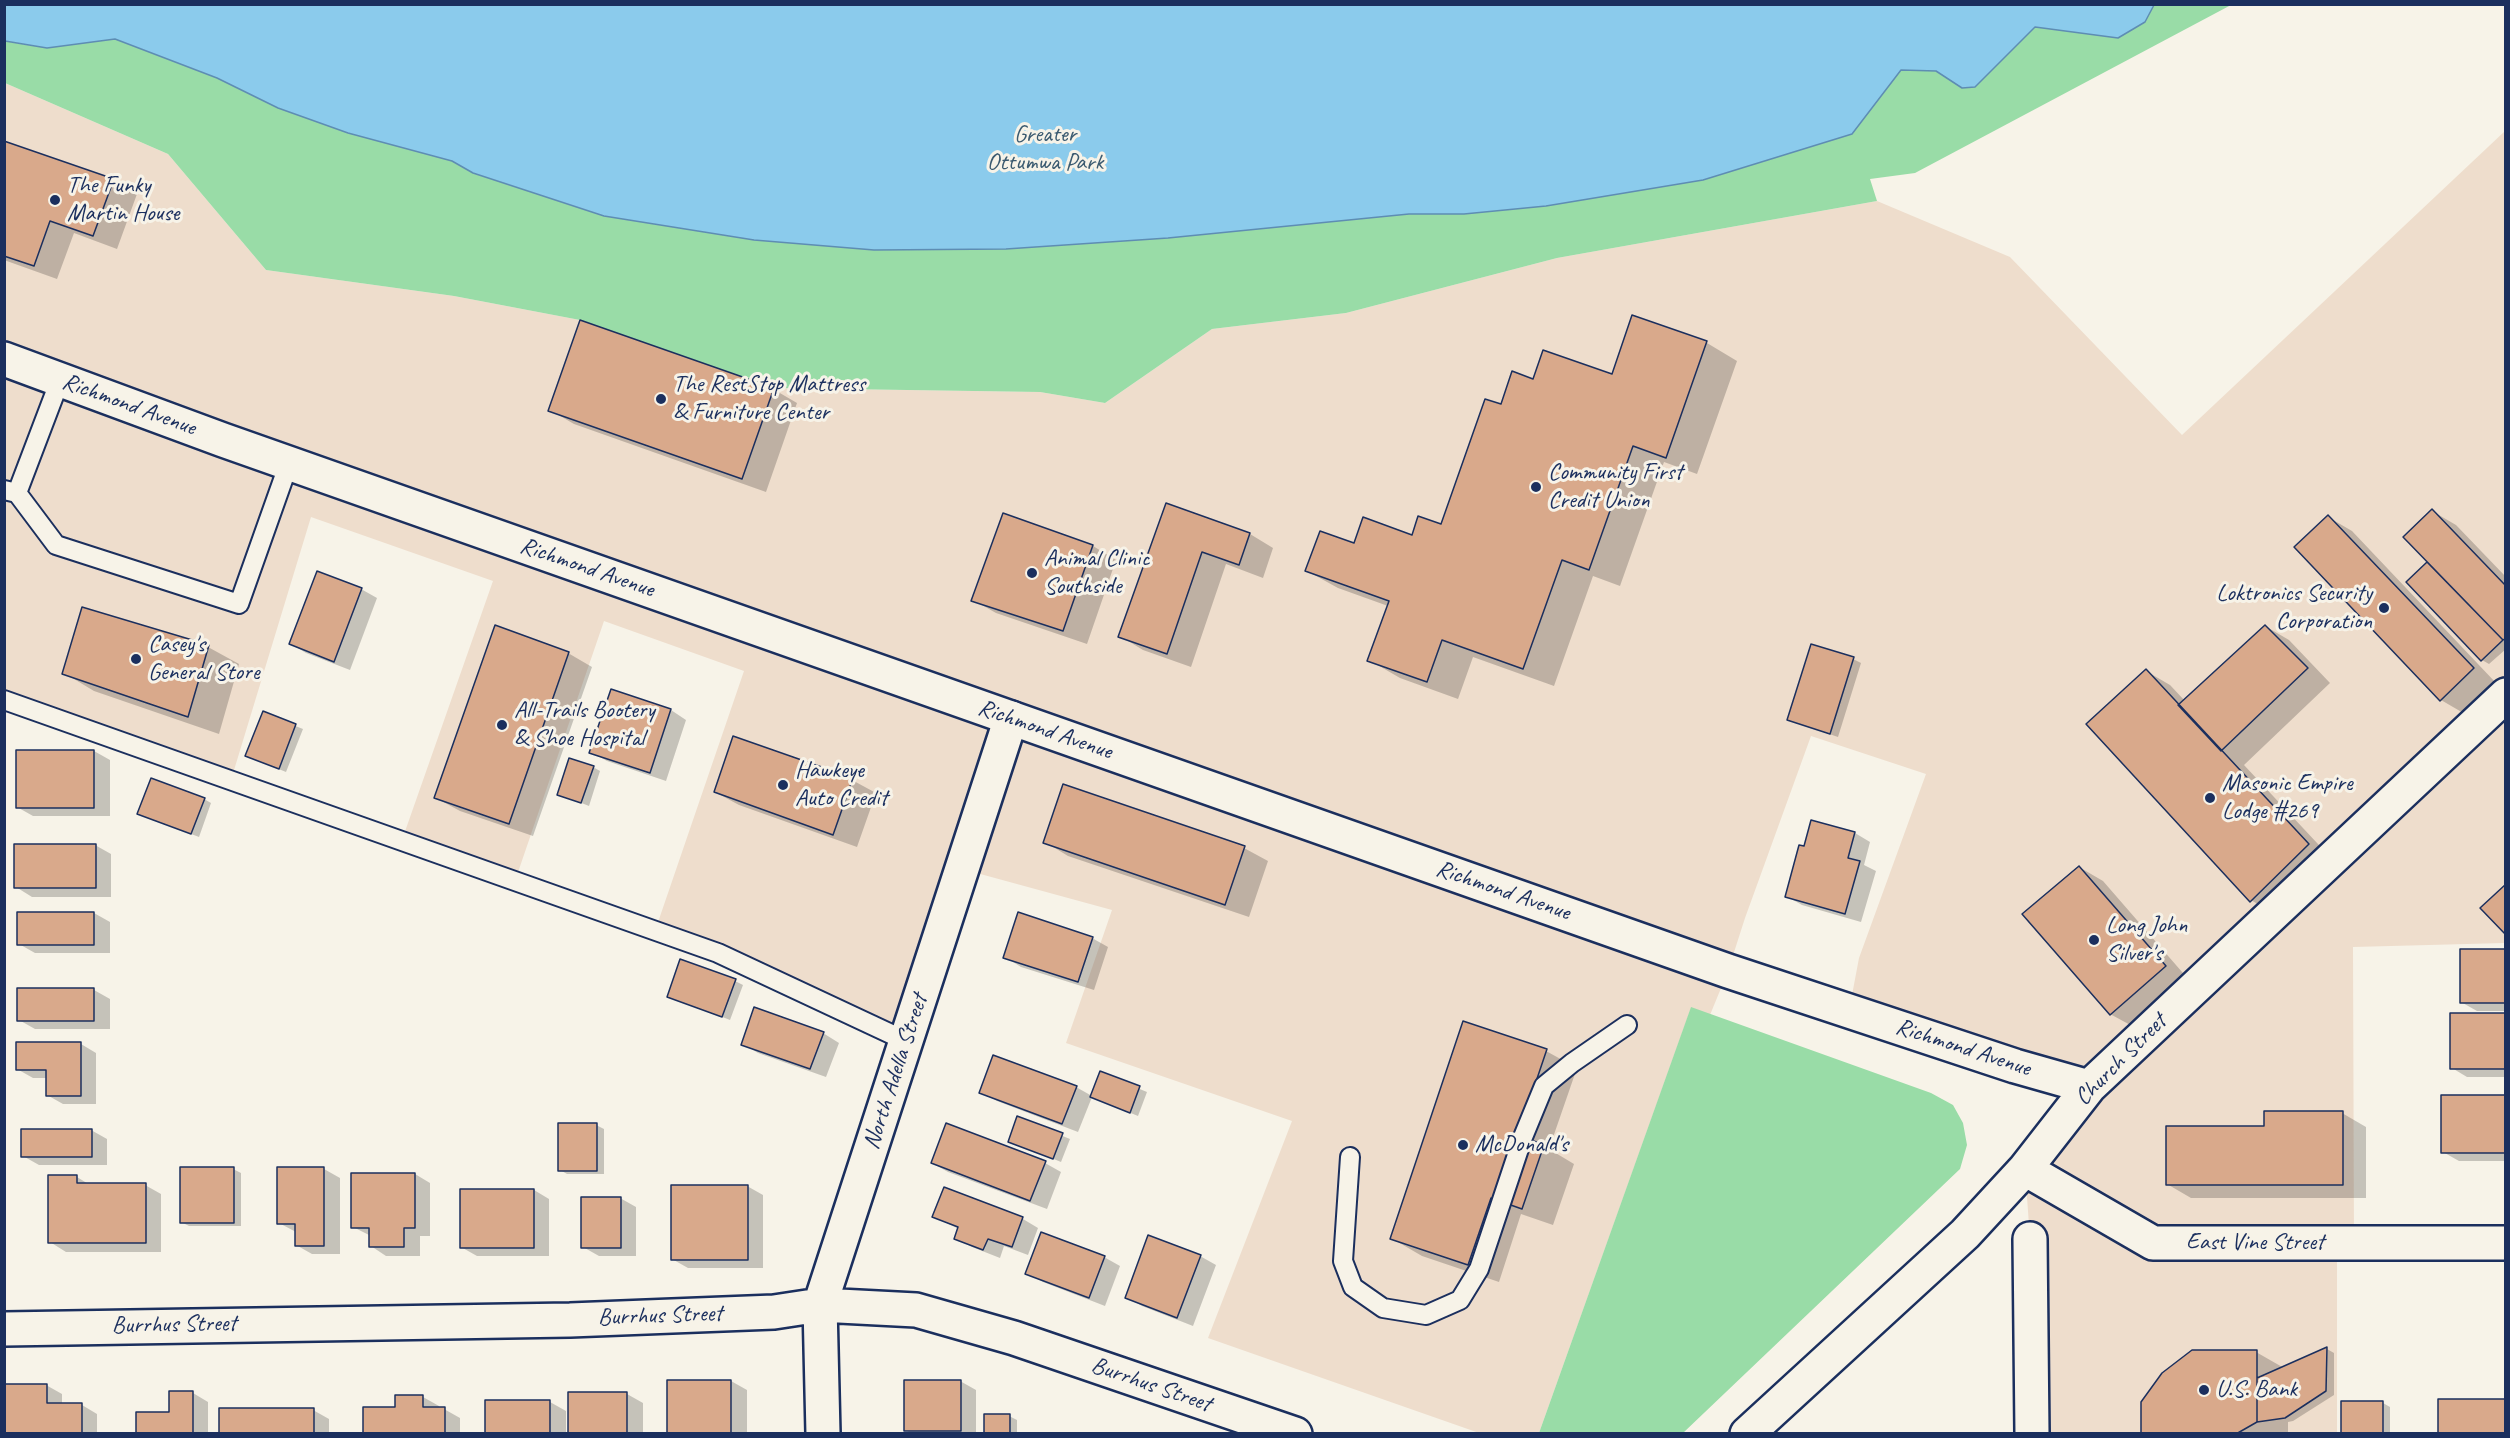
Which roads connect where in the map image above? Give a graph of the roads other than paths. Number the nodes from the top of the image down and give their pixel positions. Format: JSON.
{"nodes":[{"id":1,"x":4,"y":359,"type":"edge"},
{"id":2,"x":60,"y":380,"type":"junction"},
{"id":3,"x":289,"y":463,"type":"junction"},
{"id":4,"x":11,"y":492,"type":"edge"},
{"id":5,"x":2505,"y":695,"type":"edge"},
{"id":6,"x":4,"y":700,"type":"edge"},
{"id":7,"x":1011,"y":718,"type":"junction"},
{"id":8,"x":1627,"y":1025,"type":"dead end"},
{"id":9,"x":906,"y":1041,"type":"junction"},
{"id":10,"x":2089,"y":1087,"type":"junction"},
{"id":11,"x":1350,"y":1157,"type":"dead end"},
{"id":12,"x":2025,"y":1169,"type":"junction"},
{"id":13,"x":2030,"y":1239,"type":"dead end"},
{"id":14,"x":2505,"y":1243,"type":"edge"},
{"id":15,"x":820,"y":1305,"type":"junction"},
{"id":16,"x":4,"y":1329,"type":"edge"},
{"id":17,"x":823,"y":1434,"type":"edge"},
{"id":18,"x":1295,"y":1434,"type":"edge"},
{"id":19,"x":1747,"y":1434,"type":"edge"},
{"id":20,"x":2032,"y":1434,"type":"edge"}],
"edges":[{"from":1,"to":2,"type":"street","name":"Richmond Avenue"},
{"from":2,"to":3,"type":"street","name":"Richmond Avenue"},
{"from":2,"to":4,"type":"lane"},
{"from":3,"to":4,"type":"lane"},
{"from":3,"to":7,"type":"street","name":"Richmond Avenue"},
{"from":5,"to":10,"type":"street","name":"Church Street"},
{"from":6,"to":9,"type":"lane"},
{"from":7,"to":9,"type":"street","name":"North Adella Street"},
{"from":7,"to":10,"type":"street","name":"Richmond Avenue"},
{"from":8,"to":11,"type":"lane"},
{"from":9,"to":15,"type":"street","name":"North Adella Street"},
{"from":10,"to":12,"type":"street","name":"Church Street"},
{"from":12,"to":14,"type":"street","name":"East Vine Street"},
{"from":12,"to":19,"type":"street","name":"Church Street"},
{"from":13,"to":20,"type":"street"},
{"from":15,"to":16,"type":"street","name":"Burrhus Street"},
{"from":15,"to":17,"type":"street","name":"North Adella Street"},
{"from":15,"to":18,"type":"street","name":"Burrhus Street"}]}
